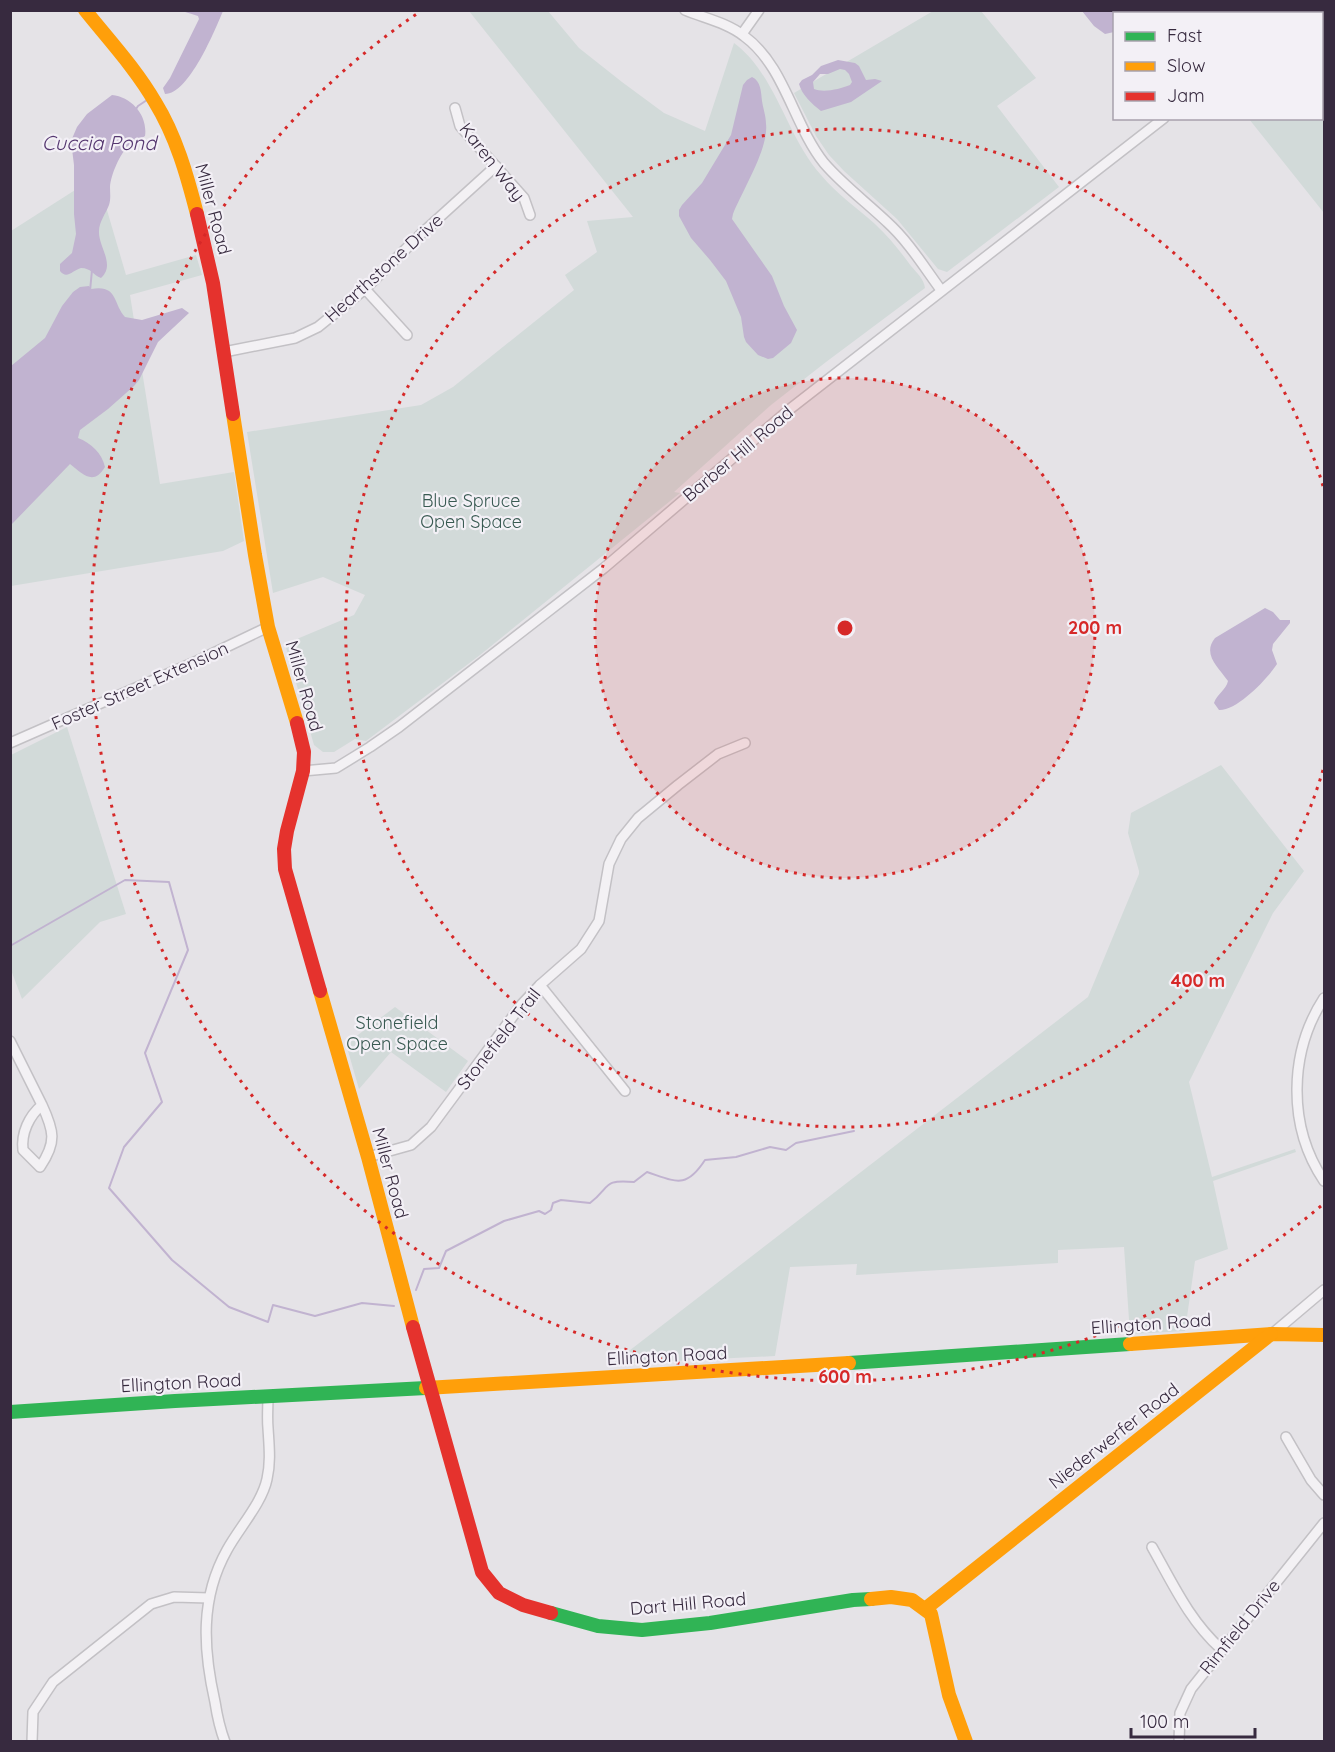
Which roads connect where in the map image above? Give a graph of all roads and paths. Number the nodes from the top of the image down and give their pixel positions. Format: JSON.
{"nodes":[{"id":1,"x":85,"y":10,"type":"edge"},
{"id":2,"x":685,"y":10,"type":"edge"},
{"id":3,"x":759,"y":10,"type":"edge"},
{"id":4,"x":742,"y":34,"type":"junction"},
{"id":5,"x":455,"y":108,"type":"dead end"},
{"id":6,"x":1161,"y":120,"type":"edge"},
{"id":7,"x":496,"y":166,"type":"junction"},
{"id":8,"x":530,"y":215,"type":"dead end"},
{"id":9,"x":365,"y":289,"type":"junction"},
{"id":10,"x":941,"y":290,"type":"junction"},
{"id":11,"x":407,"y":335,"type":"dead end"},
{"id":12,"x":224,"y":352,"type":"junction"},
{"id":13,"x":268,"y":627,"type":"junction"},
{"id":14,"x":10,"y":743,"type":"edge"},
{"id":15,"x":745,"y":743,"type":"dead end"},
{"id":16,"x":303,"y":771,"type":"junction"},
{"id":17,"x":540,"y":986,"type":"junction"},
{"id":18,"x":1324,"y":998,"type":"edge"},
{"id":19,"x":10,"y":1041,"type":"edge"},
{"id":20,"x":626,"y":1091,"type":"dead end"},
{"id":21,"x":42,"y":1105,"type":"junction"},
{"id":22,"x":368,"y":1157,"type":"junction"},
{"id":23,"x":1324,"y":1181,"type":"edge"},
{"id":24,"x":1324,"y":1290,"type":"edge"},
{"id":25,"x":1272,"y":1334,"type":"junction"},
{"id":26,"x":1324,"y":1335,"type":"edge"},
{"id":27,"x":429,"y":1387,"type":"junction"},
{"id":28,"x":268,"y":1396,"type":"junction"},
{"id":29,"x":10,"y":1412,"type":"edge"},
{"id":30,"x":1286,"y":1437,"type":"dead end"},
{"id":31,"x":1324,"y":1495,"type":"edge"},
{"id":32,"x":1324,"y":1523,"type":"edge"},
{"id":33,"x":1152,"y":1547,"type":"dead end"},
{"id":34,"x":209,"y":1598,"type":"junction"},
{"id":35,"x":925,"y":1609,"type":"junction"},
{"id":36,"x":1221,"y":1649,"type":"junction"},
{"id":37,"x":32,"y":1742,"type":"edge"},
{"id":38,"x":225,"y":1742,"type":"edge"},
{"id":39,"x":966,"y":1742,"type":"edge"},
{"id":40,"x":1179,"y":1742,"type":"edge"}],
"edges":[{"from":1,"to":12,"type":"street","name":"Miller Road"},
{"from":2,"to":4,"type":"street"},
{"from":3,"to":4,"type":"street"},
{"from":4,"to":10,"type":"street"},
{"from":5,"to":7,"type":"street","name":"Karen Way"},
{"from":6,"to":10,"type":"street","name":"Barber Hill Road"},
{"from":7,"to":8,"type":"street","name":"Karen Way"},
{"from":7,"to":9,"type":"street","name":"Hearthstone Drive"},
{"from":9,"to":11,"type":"street"},
{"from":9,"to":12,"type":"street","name":"Hearthstone Drive"},
{"from":10,"to":16,"type":"street","name":"Barber Hill Road"},
{"from":12,"to":13,"type":"street","name":"Miller Road"},
{"from":13,"to":14,"type":"street","name":"Foster Street Extension"},
{"from":13,"to":16,"type":"street","name":"Miller Road"},
{"from":15,"to":17,"type":"street","name":"Stonefield Trail"},
{"from":16,"to":22,"type":"street","name":"Miller Road"},
{"from":17,"to":20,"type":"street"},
{"from":17,"to":22,"type":"street","name":"Stonefield Trail"},
{"from":18,"to":23,"type":"street"},
{"from":19,"to":21,"type":"street"},
{"from":21,"to":21,"type":"street"},
{"from":22,"to":27,"type":"street","name":"Miller Road"},
{"from":24,"to":25,"type":"street","name":"Niederwerfer Road"},
{"from":25,"to":26,"type":"street","name":"Ellington Road"},
{"from":25,"to":27,"type":"street","name":"Ellington Road"},
{"from":25,"to":35,"type":"street","name":"Niederwerfer Road"},
{"from":27,"to":28,"type":"street","name":"Ellington Road"},
{"from":27,"to":35,"type":"street","name":"Dart Hill Road"},
{"from":28,"to":29,"type":"street","name":"Ellington Road"},
{"from":28,"to":34,"type":"street"},
{"from":30,"to":31,"type":"street"},
{"from":32,"to":36,"type":"street","name":"Rimfield Drive"},
{"from":33,"to":36,"type":"street"},
{"from":34,"to":37,"type":"street"},
{"from":34,"to":38,"type":"street"},
{"from":35,"to":39,"type":"street"},
{"from":36,"to":40,"type":"street","name":"Rimfield Drive"}]}
